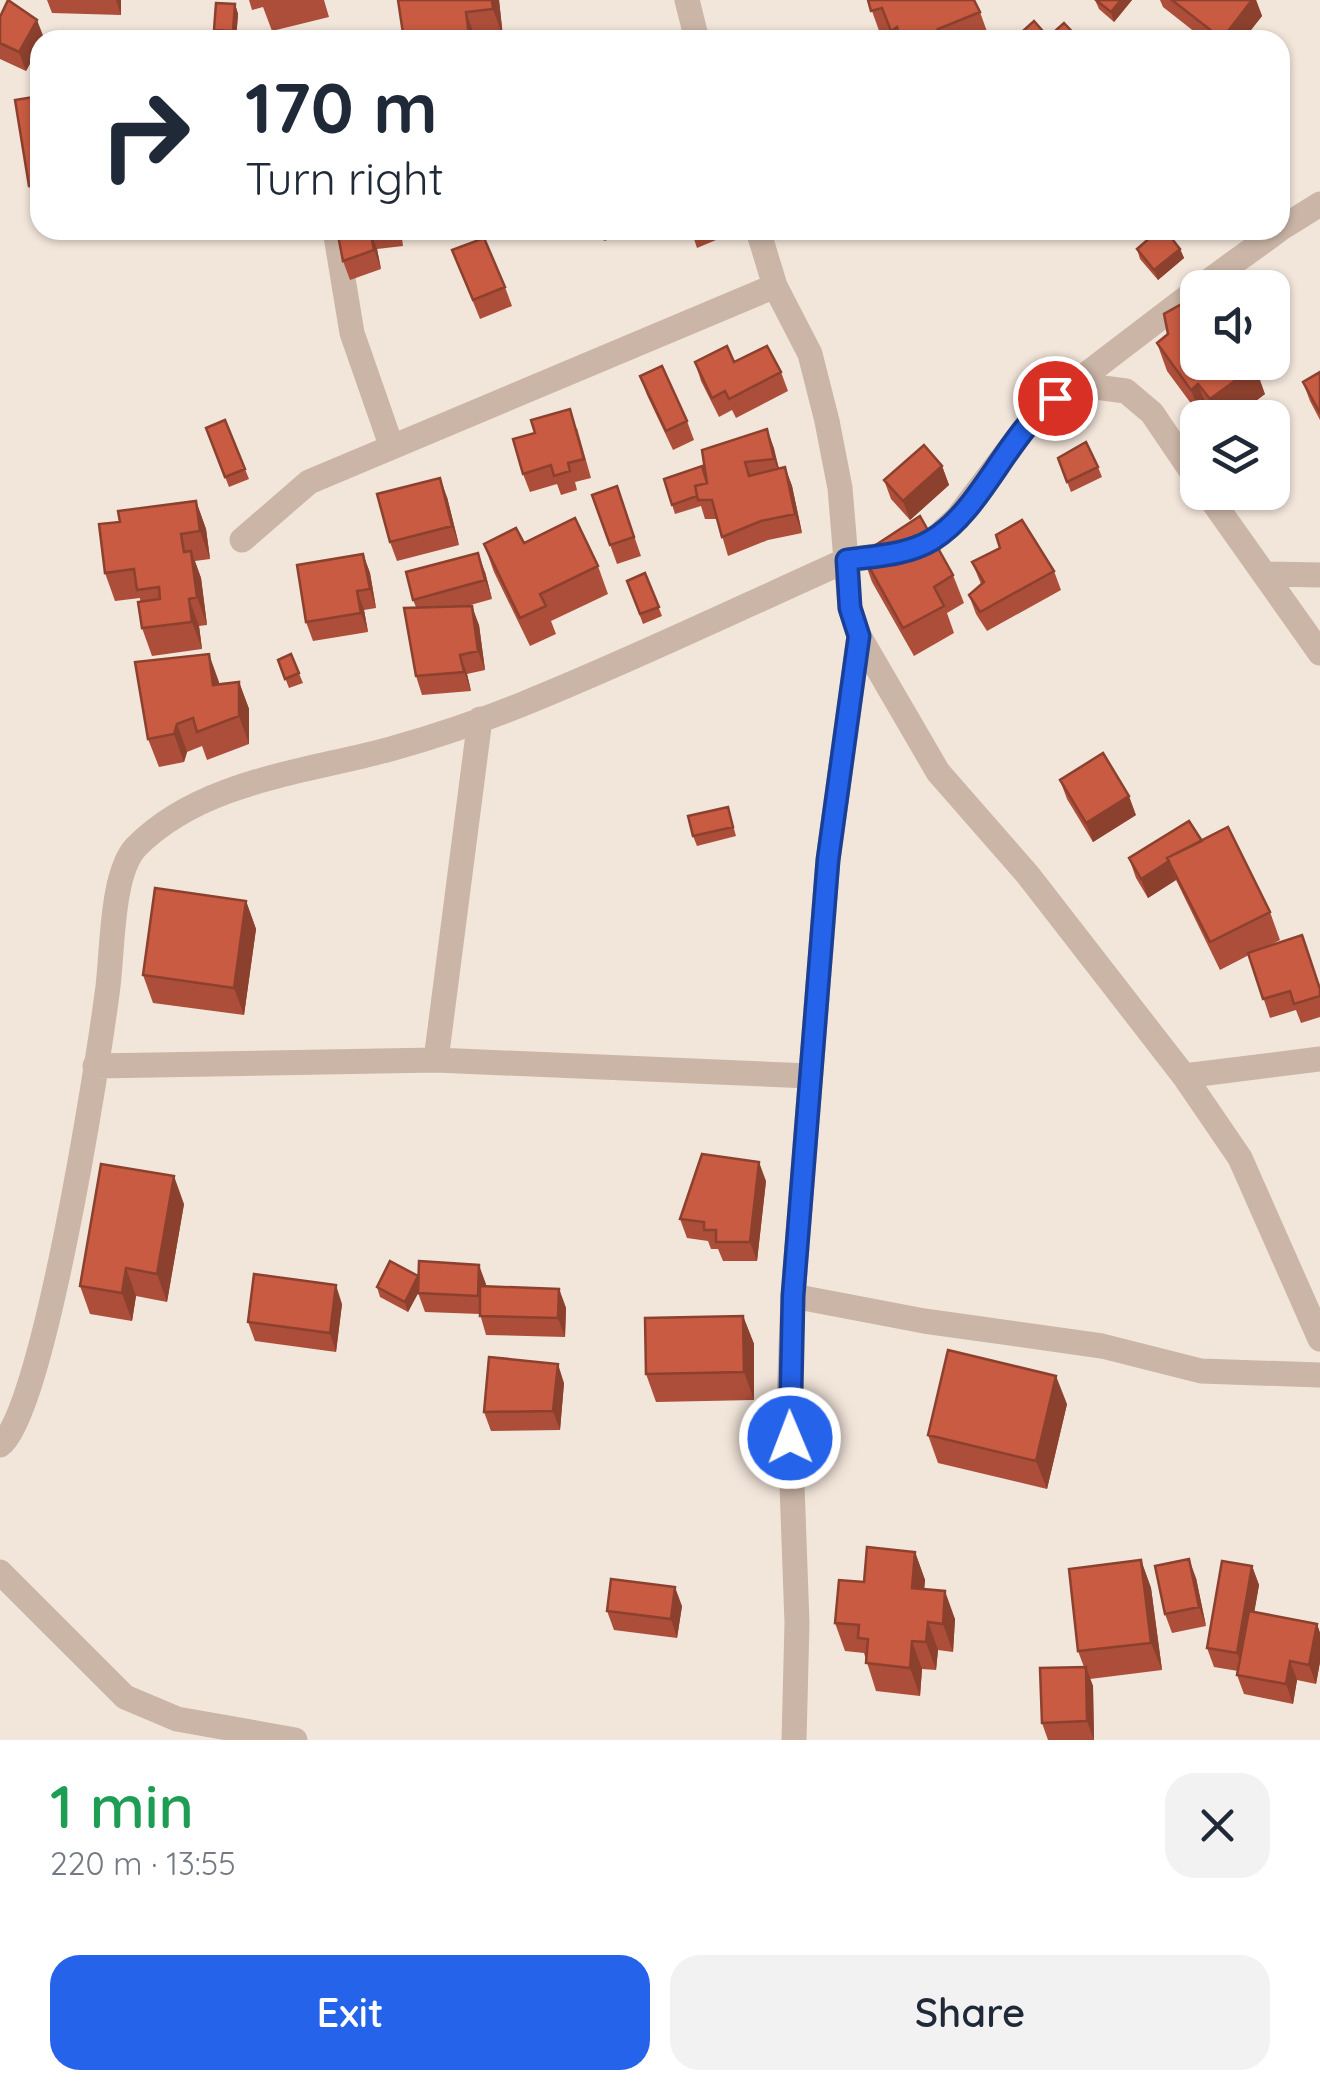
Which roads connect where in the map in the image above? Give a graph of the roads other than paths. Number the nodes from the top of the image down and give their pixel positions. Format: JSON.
{"nodes":[{"id":1,"x":693,"y":2,"type":"edge"},
{"id":2,"x":696,"y":30,"type":"edge"},
{"id":3,"x":1320,"y":204,"type":"edge"},
{"id":4,"x":1290,"y":223,"type":"edge"},
{"id":5,"x":337,"y":240,"type":"edge"},
{"id":6,"x":761,"y":240,"type":"edge"},
{"id":7,"x":1265,"y":240,"type":"edge"},
{"id":8,"x":1223,"y":270,"type":"edge"},
{"id":9,"x":776,"y":286,"type":"junction"},
{"id":10,"x":1180,"y":302,"type":"edge"},
{"id":11,"x":1072,"y":384,"type":"junction"},
{"id":12,"x":391,"y":445,"type":"junction"},
{"id":13,"x":1180,"y":454,"type":"edge"},
{"id":14,"x":1219,"y":510,"type":"edge"},
{"id":15,"x":242,"y":540,"type":"dead end"},
{"id":16,"x":847,"y":560,"type":"junction"},
{"id":17,"x":1264,"y":574,"type":"junction"},
{"id":18,"x":1320,"y":574,"type":"edge"},
{"id":19,"x":859,"y":636,"type":"junction"},
{"id":20,"x":1320,"y":652,"type":"edge"},
{"id":21,"x":480,"y":719,"type":"junction"},
{"id":22,"x":1320,"y":1059,"type":"edge"},
{"id":23,"x":436,"y":1060,"type":"junction"},
{"id":24,"x":95,"y":1066,"type":"junction"},
{"id":25,"x":810,"y":1076,"type":"junction"},
{"id":26,"x":1184,"y":1076,"type":"junction"},
{"id":27,"x":793,"y":1296,"type":"junction"},
{"id":28,"x":1320,"y":1340,"type":"edge"},
{"id":29,"x":1320,"y":1376,"type":"edge"},
{"id":30,"x":0,"y":1446,"type":"edge"},
{"id":31,"x":0,"y":1572,"type":"edge"},
{"id":32,"x":295,"y":1740,"type":"edge"},
{"id":33,"x":794,"y":1740,"type":"edge"}],
"edges":[{"from":1,"to":2,"type":"street"},
{"from":3,"to":4,"type":"street"},
{"from":5,"to":12,"type":"street"},
{"from":6,"to":9,"type":"street"},
{"from":7,"to":8,"type":"street"},
{"from":9,"to":12,"type":"street"},
{"from":9,"to":16,"type":"street"},
{"from":10,"to":11,"type":"street"},
{"from":11,"to":13,"type":"street"},
{"from":11,"to":16,"type":"street"},
{"from":12,"to":15,"type":"street"},
{"from":14,"to":17,"type":"street"},
{"from":16,"to":19,"type":"street"},
{"from":16,"to":21,"type":"street"},
{"from":17,"to":18,"type":"street"},
{"from":17,"to":20,"type":"street"},
{"from":19,"to":25,"type":"street"},
{"from":19,"to":26,"type":"street"},
{"from":21,"to":23,"type":"street"},
{"from":21,"to":24,"type":"street"},
{"from":22,"to":26,"type":"street"},
{"from":23,"to":24,"type":"street"},
{"from":23,"to":25,"type":"street"},
{"from":24,"to":30,"type":"street"},
{"from":25,"to":27,"type":"street"},
{"from":26,"to":28,"type":"street"},
{"from":27,"to":29,"type":"street"},
{"from":27,"to":33,"type":"street"},
{"from":31,"to":32,"type":"street"}]}
